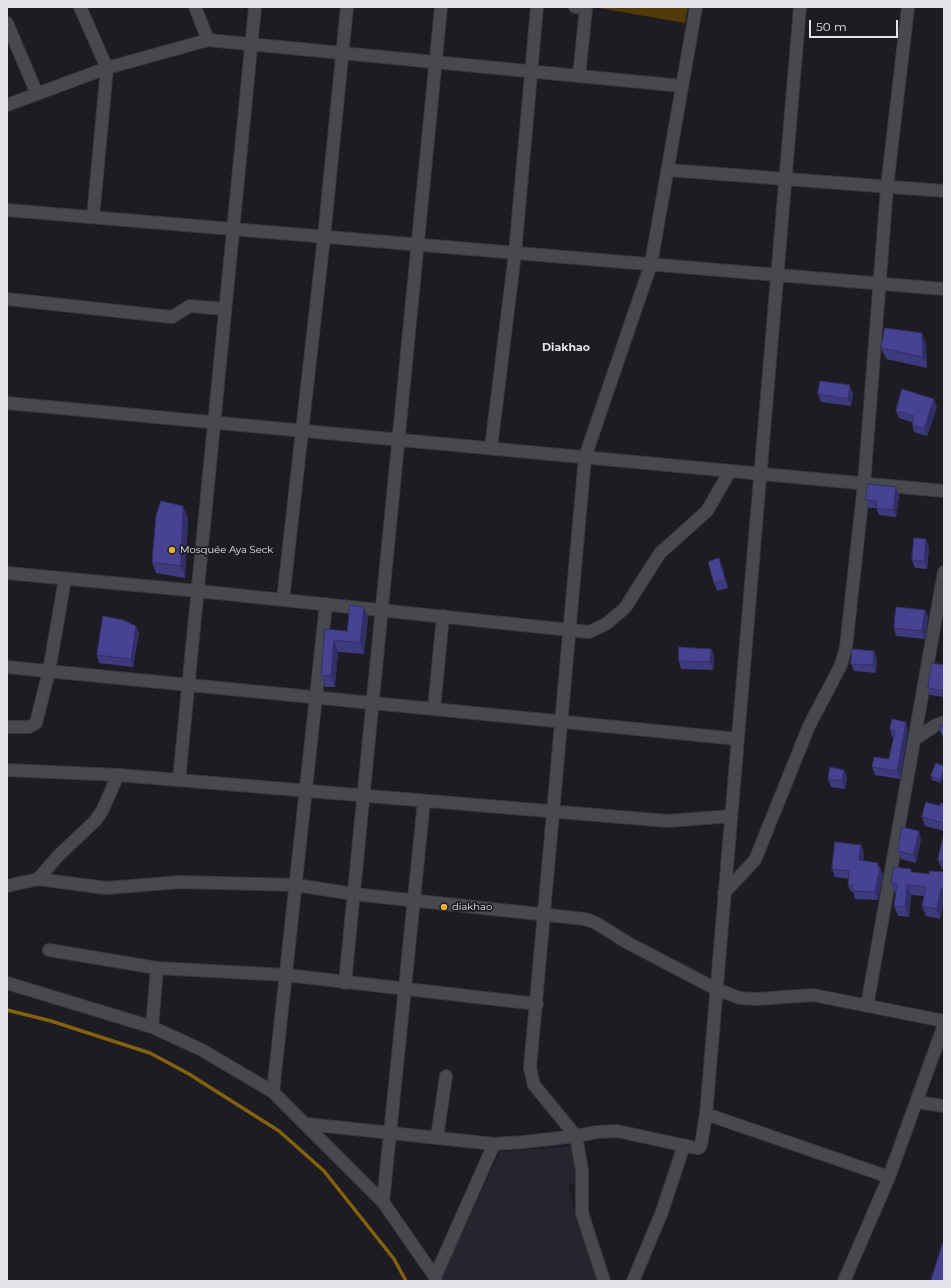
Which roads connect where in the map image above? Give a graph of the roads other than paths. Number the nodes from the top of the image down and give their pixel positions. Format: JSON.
{"nodes":[{"id":1,"x":80,"y":7,"type":"edge"},
{"id":2,"x":195,"y":7,"type":"edge"},
{"id":3,"x":255,"y":7,"type":"edge"},
{"id":4,"x":347,"y":7,"type":"edge"},
{"id":5,"x":441,"y":7,"type":"edge"},
{"id":6,"x":537,"y":7,"type":"edge"},
{"id":7,"x":583,"y":7,"type":"edge"},
{"id":8,"x":696,"y":7,"type":"edge"},
{"id":9,"x":800,"y":7,"type":"edge"},
{"id":10,"x":908,"y":7,"type":"edge"},
{"id":11,"x":7,"y":23,"type":"edge"},
{"id":12,"x":208,"y":40,"type":"junction"},
{"id":13,"x":251,"y":44,"type":"junction"},
{"id":14,"x":343,"y":53,"type":"junction"},
{"id":15,"x":436,"y":62,"type":"junction"},
{"id":16,"x":107,"y":68,"type":"junction"},
{"id":17,"x":532,"y":71,"type":"junction"},
{"id":18,"x":579,"y":76,"type":"junction"},
{"id":19,"x":682,"y":86,"type":"junction"},
{"id":20,"x":37,"y":94,"type":"junction"},
{"id":21,"x":7,"y":105,"type":"edge"},
{"id":22,"x":668,"y":170,"type":"junction"},
{"id":23,"x":786,"y":179,"type":"junction"},
{"id":24,"x":887,"y":187,"type":"junction"},
{"id":25,"x":944,"y":191,"type":"edge"},
{"id":26,"x":7,"y":210,"type":"edge"},
{"id":27,"x":93,"y":217,"type":"junction"},
{"id":28,"x":233,"y":229,"type":"junction"},
{"id":29,"x":324,"y":237,"type":"junction"},
{"id":30,"x":418,"y":245,"type":"junction"},
{"id":31,"x":515,"y":253,"type":"junction"},
{"id":32,"x":650,"y":264,"type":"junction"},
{"id":33,"x":777,"y":275,"type":"junction"},
{"id":34,"x":880,"y":284,"type":"junction"},
{"id":35,"x":944,"y":289,"type":"edge"},
{"id":36,"x":7,"y":299,"type":"edge"},
{"id":37,"x":225,"y":309,"type":"junction"},
{"id":38,"x":7,"y":403,"type":"edge"},
{"id":39,"x":214,"y":422,"type":"junction"},
{"id":40,"x":303,"y":430,"type":"junction"},
{"id":41,"x":399,"y":440,"type":"junction"},
{"id":42,"x":491,"y":448,"type":"junction"},
{"id":43,"x":585,"y":457,"type":"junction"},
{"id":44,"x":730,"y":471,"type":"junction"},
{"id":45,"x":760,"y":474,"type":"junction"},
{"id":46,"x":864,"y":484,"type":"junction"},
{"id":47,"x":944,"y":491,"type":"edge"},
{"id":48,"x":944,"y":572,"type":"edge"},
{"id":49,"x":7,"y":573,"type":"edge"},
{"id":50,"x":64,"y":579,"type":"junction"},
{"id":51,"x":198,"y":590,"type":"junction"},
{"id":52,"x":283,"y":600,"type":"junction"},
{"id":53,"x":326,"y":604,"type":"junction"},
{"id":54,"x":382,"y":610,"type":"junction"},
{"id":55,"x":443,"y":616,"type":"junction"},
{"id":56,"x":569,"y":631,"type":"junction"},
{"id":57,"x":7,"y":667,"type":"edge"},
{"id":58,"x":49,"y":671,"type":"junction"},
{"id":59,"x":188,"y":685,"type":"junction"},
{"id":60,"x":316,"y":698,"type":"junction"},
{"id":61,"x":373,"y":703,"type":"junction"},
{"id":62,"x":434,"y":709,"type":"junction"},
{"id":63,"x":561,"y":722,"type":"junction"},
{"id":64,"x":944,"y":722,"type":"edge"},
{"id":65,"x":7,"y":726,"type":"edge"},
{"id":66,"x":738,"y":739,"type":"junction"},
{"id":67,"x":915,"y":739,"type":"junction"},
{"id":68,"x":7,"y":770,"type":"edge"},
{"id":69,"x":118,"y":775,"type":"junction"},
{"id":70,"x":179,"y":780,"type":"junction"},
{"id":71,"x":306,"y":791,"type":"junction"},
{"id":72,"x":364,"y":796,"type":"junction"},
{"id":73,"x":424,"y":801,"type":"junction"},
{"id":74,"x":553,"y":811,"type":"junction"},
{"id":75,"x":732,"y":816,"type":"junction"},
{"id":76,"x":38,"y":878,"type":"junction"},
{"id":77,"x":296,"y":885,"type":"junction"},
{"id":78,"x":7,"y":886,"type":"edge"},
{"id":79,"x":724,"y":893,"type":"junction"},
{"id":80,"x":354,"y":894,"type":"junction"},
{"id":81,"x":414,"y":900,"type":"junction"},
{"id":82,"x":544,"y":914,"type":"junction"},
{"id":83,"x":49,"y":950,"type":"dead end"},
{"id":84,"x":157,"y":968,"type":"junction"},
{"id":85,"x":286,"y":975,"type":"junction"},
{"id":86,"x":7,"y":983,"type":"edge"},
{"id":87,"x":345,"y":983,"type":"junction"},
{"id":88,"x":405,"y":989,"type":"junction"},
{"id":89,"x":716,"y":989,"type":"junction"},
{"id":90,"x":536,"y":1004,"type":"junction"},
{"id":91,"x":867,"y":1006,"type":"junction"},
{"id":92,"x":944,"y":1021,"type":"edge"},
{"id":93,"x":152,"y":1026,"type":"junction"},
{"id":94,"x":943,"y":1033,"type":"edge"},
{"id":95,"x":446,"y":1076,"type":"dead end"},
{"id":96,"x":273,"y":1092,"type":"junction"},
{"id":97,"x":917,"y":1102,"type":"junction"},
{"id":98,"x":944,"y":1106,"type":"edge"},
{"id":99,"x":706,"y":1114,"type":"junction"},
{"id":100,"x":307,"y":1124,"type":"junction"},
{"id":101,"x":390,"y":1132,"type":"junction"},
{"id":102,"x":576,"y":1136,"type":"junction"},
{"id":103,"x":437,"y":1137,"type":"junction"},
{"id":104,"x":494,"y":1144,"type":"junction"},
{"id":105,"x":684,"y":1145,"type":"junction"},
{"id":106,"x":889,"y":1178,"type":"junction"},
{"id":107,"x":383,"y":1202,"type":"junction"},
{"id":108,"x":435,"y":1279,"type":"edge"},
{"id":109,"x":604,"y":1281,"type":"edge"},
{"id":110,"x":633,"y":1281,"type":"edge"},
{"id":111,"x":844,"y":1281,"type":"edge"}],
"edges":[{"from":1,"to":16,"type":"street"},
{"from":2,"to":12,"type":"street"},
{"from":3,"to":13,"type":"street"},
{"from":4,"to":14,"type":"street"},
{"from":5,"to":15,"type":"street"},
{"from":6,"to":17,"type":"street"},
{"from":7,"to":18,"type":"street"},
{"from":8,"to":19,"type":"street"},
{"from":9,"to":23,"type":"street"},
{"from":10,"to":24,"type":"street"},
{"from":11,"to":20,"type":"street"},
{"from":12,"to":13,"type":"street"},
{"from":12,"to":16,"type":"street"},
{"from":13,"to":14,"type":"street"},
{"from":13,"to":28,"type":"street"},
{"from":14,"to":15,"type":"street"},
{"from":14,"to":29,"type":"street"},
{"from":15,"to":17,"type":"street"},
{"from":15,"to":30,"type":"street"},
{"from":16,"to":20,"type":"street"},
{"from":16,"to":27,"type":"street"},
{"from":17,"to":18,"type":"street"},
{"from":17,"to":31,"type":"street"},
{"from":18,"to":19,"type":"street"},
{"from":19,"to":22,"type":"street"},
{"from":20,"to":21,"type":"street"},
{"from":22,"to":23,"type":"street"},
{"from":22,"to":32,"type":"street"},
{"from":23,"to":24,"type":"street"},
{"from":23,"to":33,"type":"street"},
{"from":24,"to":25,"type":"street"},
{"from":24,"to":34,"type":"street"},
{"from":26,"to":27,"type":"street"},
{"from":27,"to":28,"type":"street"},
{"from":28,"to":29,"type":"street"},
{"from":28,"to":37,"type":"street"},
{"from":29,"to":30,"type":"street"},
{"from":29,"to":40,"type":"street"},
{"from":30,"to":31,"type":"street"},
{"from":30,"to":41,"type":"street"},
{"from":31,"to":32,"type":"street"},
{"from":31,"to":42,"type":"street"},
{"from":32,"to":33,"type":"street"},
{"from":32,"to":43,"type":"street"},
{"from":33,"to":34,"type":"street"},
{"from":33,"to":45,"type":"street"},
{"from":34,"to":35,"type":"street"},
{"from":34,"to":46,"type":"street"},
{"from":36,"to":37,"type":"street"},
{"from":37,"to":39,"type":"street"},
{"from":38,"to":39,"type":"street"},
{"from":39,"to":40,"type":"street"},
{"from":39,"to":51,"type":"street"},
{"from":40,"to":41,"type":"street"},
{"from":40,"to":52,"type":"street"},
{"from":41,"to":42,"type":"street"},
{"from":41,"to":54,"type":"street"},
{"from":42,"to":43,"type":"street"},
{"from":43,"to":44,"type":"street"},
{"from":43,"to":56,"type":"street"},
{"from":44,"to":45,"type":"street"},
{"from":44,"to":56,"type":"street"},
{"from":45,"to":46,"type":"street"},
{"from":45,"to":66,"type":"street"},
{"from":46,"to":47,"type":"street"},
{"from":46,"to":79,"type":"street"},
{"from":48,"to":67,"type":"street"},
{"from":49,"to":50,"type":"street"},
{"from":50,"to":51,"type":"street"},
{"from":50,"to":58,"type":"street"},
{"from":51,"to":52,"type":"street"},
{"from":51,"to":59,"type":"street"},
{"from":52,"to":53,"type":"street"},
{"from":53,"to":54,"type":"street"},
{"from":53,"to":60,"type":"street"},
{"from":54,"to":55,"type":"street"},
{"from":54,"to":61,"type":"street"},
{"from":55,"to":56,"type":"street"},
{"from":55,"to":62,"type":"street"},
{"from":56,"to":63,"type":"street"},
{"from":57,"to":58,"type":"street"},
{"from":58,"to":59,"type":"street"},
{"from":58,"to":65,"type":"street"},
{"from":59,"to":60,"type":"street"},
{"from":59,"to":70,"type":"street"},
{"from":60,"to":61,"type":"street"},
{"from":60,"to":71,"type":"street"},
{"from":61,"to":62,"type":"street"},
{"from":61,"to":72,"type":"street"},
{"from":62,"to":63,"type":"street"},
{"from":63,"to":66,"type":"street"},
{"from":63,"to":74,"type":"street"},
{"from":64,"to":67,"type":"street"},
{"from":66,"to":75,"type":"street"},
{"from":67,"to":91,"type":"street"},
{"from":68,"to":69,"type":"street"},
{"from":69,"to":70,"type":"street"},
{"from":69,"to":76,"type":"street"},
{"from":70,"to":71,"type":"street"},
{"from":71,"to":72,"type":"street"},
{"from":71,"to":77,"type":"street"},
{"from":72,"to":73,"type":"street"},
{"from":72,"to":80,"type":"street"},
{"from":73,"to":74,"type":"street"},
{"from":73,"to":81,"type":"street"},
{"from":74,"to":75,"type":"street"},
{"from":74,"to":82,"type":"street"},
{"from":75,"to":79,"type":"street"},
{"from":76,"to":77,"type":"street"},
{"from":76,"to":78,"type":"street"},
{"from":77,"to":80,"type":"street"},
{"from":77,"to":85,"type":"street"},
{"from":79,"to":89,"type":"street"},
{"from":80,"to":81,"type":"street"},
{"from":80,"to":87,"type":"street"},
{"from":81,"to":82,"type":"street"},
{"from":81,"to":88,"type":"street"},
{"from":82,"to":89,"type":"street"},
{"from":82,"to":90,"type":"street"},
{"from":83,"to":84,"type":"street"},
{"from":84,"to":85,"type":"street"},
{"from":84,"to":93,"type":"street"},
{"from":85,"to":87,"type":"street"},
{"from":85,"to":96,"type":"street"},
{"from":86,"to":93,"type":"street"},
{"from":87,"to":88,"type":"street"},
{"from":88,"to":90,"type":"street"},
{"from":88,"to":101,"type":"street"},
{"from":89,"to":91,"type":"street"},
{"from":89,"to":99,"type":"street"},
{"from":90,"to":102,"type":"street"},
{"from":91,"to":92,"type":"street"},
{"from":93,"to":96,"type":"street"},
{"from":94,"to":97,"type":"street"},
{"from":95,"to":103,"type":"street"},
{"from":96,"to":100,"type":"street"},
{"from":97,"to":98,"type":"street"},
{"from":97,"to":106,"type":"street"},
{"from":99,"to":105,"type":"street"},
{"from":99,"to":106,"type":"street"},
{"from":100,"to":101,"type":"street"},
{"from":100,"to":107,"type":"street"},
{"from":101,"to":103,"type":"street"},
{"from":101,"to":107,"type":"street"},
{"from":102,"to":104,"type":"street"},
{"from":102,"to":105,"type":"street"},
{"from":102,"to":109,"type":"street"},
{"from":103,"to":104,"type":"street"},
{"from":104,"to":108,"type":"street"},
{"from":105,"to":110,"type":"street"},
{"from":106,"to":111,"type":"street"},
{"from":107,"to":108,"type":"street"}]}
